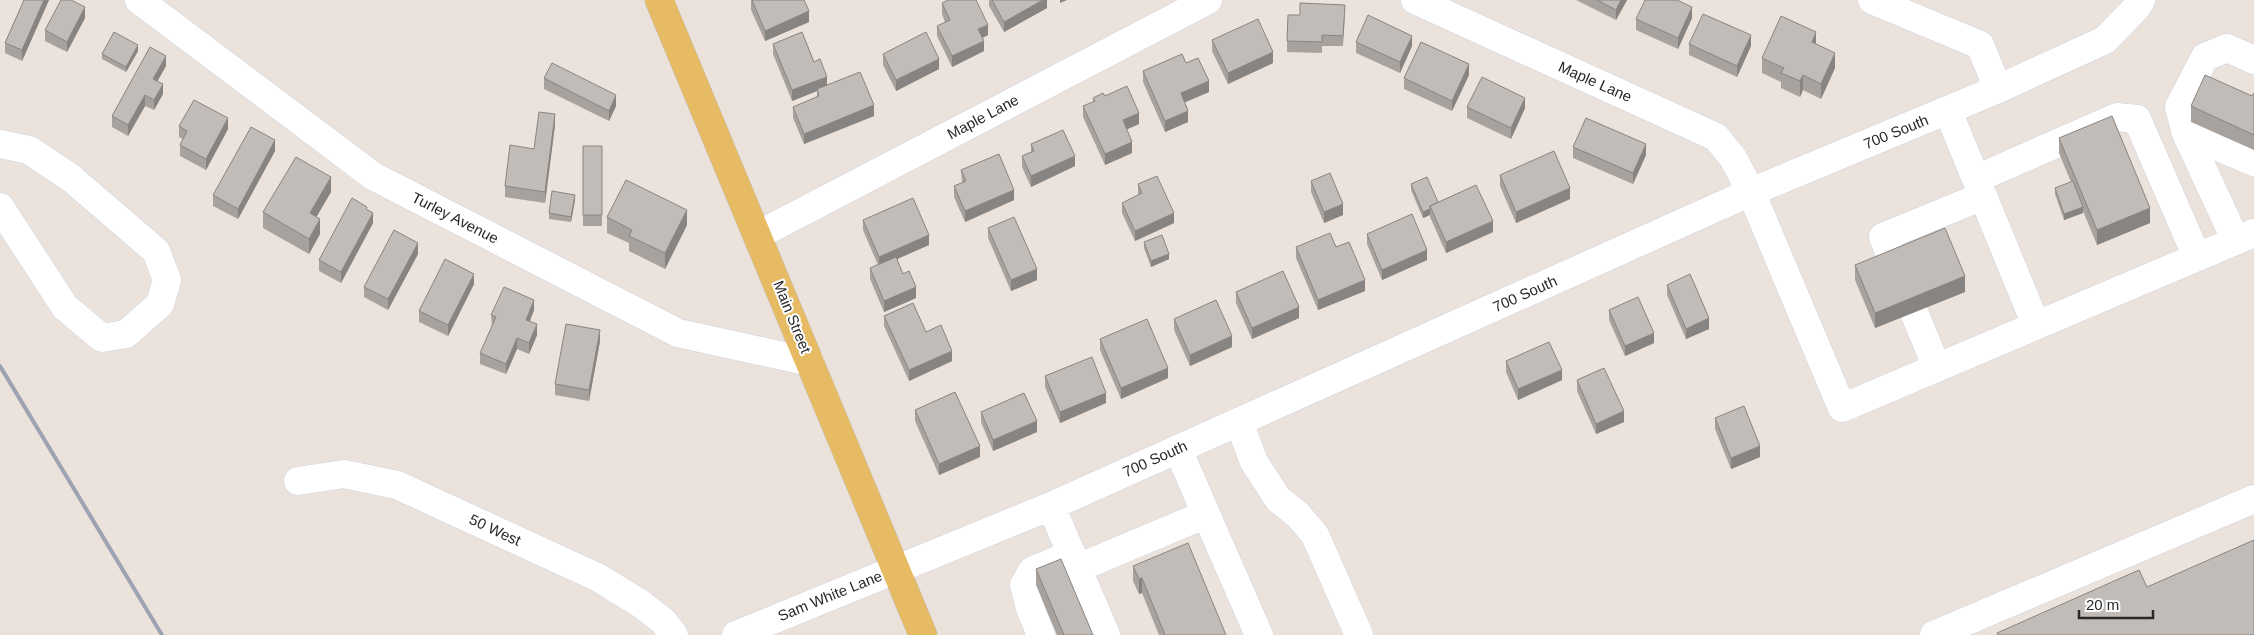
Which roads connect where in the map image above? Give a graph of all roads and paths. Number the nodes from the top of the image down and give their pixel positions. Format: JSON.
{"nodes":[{"id":1,"x":140,"y":0,"type":"edge"},
{"id":2,"x":659,"y":0,"type":"edge"},
{"id":3,"x":1208,"y":0,"type":"edge"},
{"id":4,"x":1414,"y":0,"type":"edge"},
{"id":5,"x":1872,"y":0,"type":"edge"},
{"id":6,"x":2141,"y":0,"type":"edge"},
{"id":7,"x":2254,"y":60,"type":"edge"},
{"id":8,"x":1998,"y":89,"type":"junction"},
{"id":9,"x":1948,"y":111,"type":"junction"},
{"id":10,"x":2186,"y":133,"type":"junction"},
{"id":11,"x":0,"y":144,"type":"edge"},
{"id":12,"x":2254,"y":162,"type":"edge"},
{"id":13,"x":1980,"y":187,"type":"junction"},
{"id":14,"x":1751,"y":192,"type":"junction"},
{"id":15,"x":0,"y":207,"type":"edge"},
{"id":16,"x":758,"y":235,"type":"junction"},
{"id":17,"x":2245,"y":237,"type":"edge"},
{"id":18,"x":2197,"y":257,"type":"junction"},
{"id":19,"x":2036,"y":325,"type":"junction"},
{"id":20,"x":810,"y":362,"type":"junction"},
{"id":21,"x":1937,"y":368,"type":"junction"},
{"id":22,"x":1239,"y":422,"type":"junction"},
{"id":23,"x":1178,"y":449,"type":"junction"},
{"id":24,"x":298,"y":481,"type":"dead end"},
{"id":25,"x":2254,"y":499,"type":"edge"},
{"id":26,"x":1052,"y":506,"type":"junction"},
{"id":27,"x":1206,"y":514,"type":"junction"},
{"id":28,"x":1075,"y":561,"type":"junction"},
{"id":29,"x":895,"y":570,"type":"junction"},
{"id":30,"x":674,"y":635,"type":"edge"},
{"id":31,"x":736,"y":635,"type":"edge"},
{"id":32,"x":923,"y":635,"type":"edge"},
{"id":33,"x":1041,"y":635,"type":"edge"},
{"id":34,"x":1106,"y":635,"type":"edge"},
{"id":35,"x":1259,"y":635,"type":"edge"},
{"id":36,"x":1359,"y":635,"type":"edge"},
{"id":37,"x":1934,"y":635,"type":"edge"}],
"edges":[{"from":1,"to":20,"type":"street","name":"Turley Avenue"},
{"from":2,"to":16,"type":"main road","name":"Main Street"},
{"from":3,"to":16,"type":"street","name":"Maple Lane"},
{"from":4,"to":14,"type":"street","name":"Maple Lane"},
{"from":5,"to":8,"type":"street"},
{"from":6,"to":8,"type":"street","name":"700 South"},
{"from":7,"to":10,"type":"street"},
{"from":8,"to":9,"type":"street","name":"700 South"},
{"from":9,"to":13,"type":"street"},
{"from":9,"to":14,"type":"street","name":"700 South"},
{"from":10,"to":12,"type":"street"},
{"from":10,"to":17,"type":"street"},
{"from":11,"to":15,"type":"street"},
{"from":13,"to":18,"type":"street"},
{"from":13,"to":19,"type":"street"},
{"from":13,"to":21,"type":"street"},
{"from":14,"to":21,"type":"street","name":"Maple Lane"},
{"from":14,"to":22,"type":"street","name":"700 South"},
{"from":16,"to":20,"type":"main road","name":"Main Street"},
{"from":17,"to":18,"type":"street"},
{"from":18,"to":19,"type":"street"},
{"from":19,"to":21,"type":"street"},
{"from":20,"to":29,"type":"main road","name":"Main Street"},
{"from":22,"to":23,"type":"street","name":"700 South"},
{"from":22,"to":36,"type":"street"},
{"from":23,"to":26,"type":"street","name":"700 South"},
{"from":23,"to":27,"type":"street"},
{"from":24,"to":30,"type":"street","name":"50 West"},
{"from":25,"to":37,"type":"street"},
{"from":26,"to":28,"type":"street"},
{"from":26,"to":29,"type":"street","name":"700 South"},
{"from":27,"to":28,"type":"street"},
{"from":27,"to":35,"type":"street"},
{"from":28,"to":33,"type":"street"},
{"from":28,"to":34,"type":"street"},
{"from":29,"to":31,"type":"street","name":"Sam White Lane"},
{"from":29,"to":32,"type":"main road","name":"Main Street"}]}
